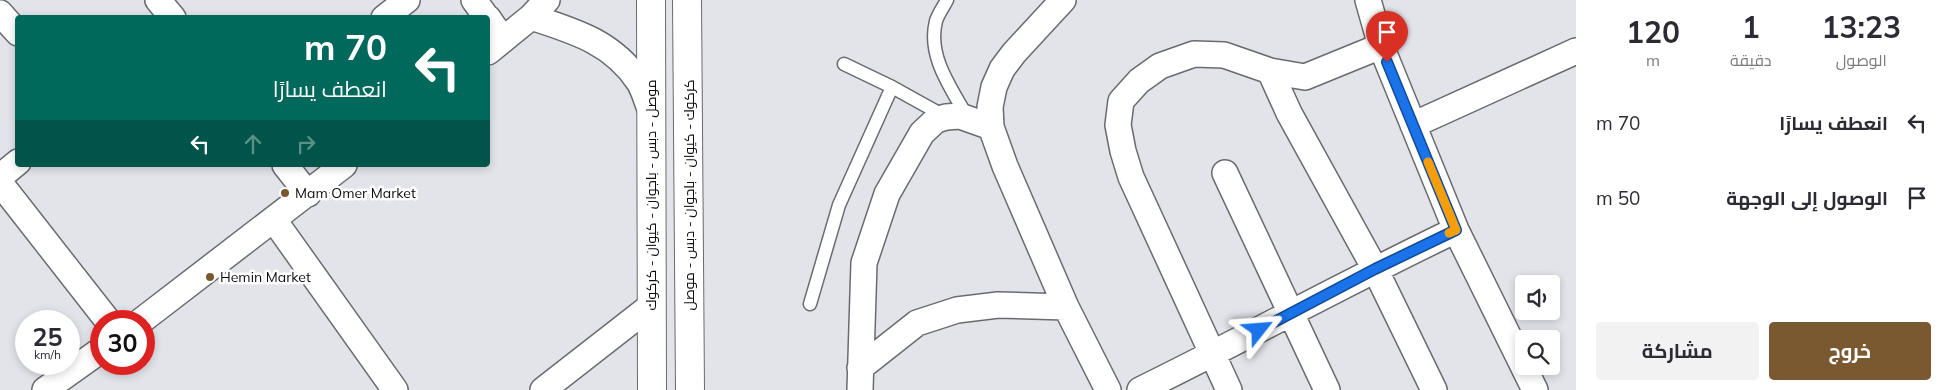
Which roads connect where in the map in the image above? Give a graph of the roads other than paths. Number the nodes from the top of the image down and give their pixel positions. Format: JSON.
{"nodes":[{"id":1,"x":158,"y":0,"type":"edge"},
{"id":2,"x":407,"y":0,"type":"edge"},
{"id":3,"x":474,"y":0,"type":"edge"},
{"id":4,"x":651,"y":0,"type":"edge"},
{"id":5,"x":687,"y":0,"type":"edge"},
{"id":6,"x":947,"y":0,"type":"edge"},
{"id":7,"x":1063,"y":0,"type":"edge"},
{"id":8,"x":1368,"y":0,"type":"edge"},
{"id":9,"x":539,"y":9,"type":"edge"},
{"id":10,"x":0,"y":13,"type":"edge"},
{"id":11,"x":170,"y":15,"type":"edge"},
{"id":12,"x":388,"y":15,"type":"edge"},
{"id":13,"x":485,"y":15,"type":"edge"},
{"id":14,"x":490,"y":28,"type":"edge"},
{"id":15,"x":15,"y":30,"type":"edge"},
{"id":16,"x":495,"y":46,"type":"edge"},
{"id":17,"x":1381,"y":46,"type":"junction"},
{"id":18,"x":1576,"y":51,"type":"edge"},
{"id":19,"x":844,"y":64,"type":"dead end"},
{"id":20,"x":1270,"y":71,"type":"junction"},
{"id":21,"x":892,"y":87,"type":"junction"},
{"id":22,"x":651,"y":113,"type":"junction"},
{"id":23,"x":957,"y":117,"type":"junction"},
{"id":24,"x":1413,"y":125,"type":"junction"},
{"id":25,"x":991,"y":127,"type":"junction"},
{"id":26,"x":15,"y":164,"type":"edge"},
{"id":27,"x":288,"y":167,"type":"edge"},
{"id":28,"x":342,"y":167,"type":"edge"},
{"id":29,"x":1225,"y":173,"type":"dead end"},
{"id":30,"x":0,"y":177,"type":"edge"},
{"id":31,"x":0,"y":183,"type":"edge"},
{"id":32,"x":308,"y":194,"type":"junction"},
{"id":33,"x":274,"y":220,"type":"junction"},
{"id":34,"x":1456,"y":230,"type":"junction"},
{"id":35,"x":1375,"y":269,"type":"junction"},
{"id":36,"x":810,"y":304,"type":"dead end"},
{"id":37,"x":652,"y":305,"type":"junction"},
{"id":38,"x":1066,"y":307,"type":"junction"},
{"id":39,"x":99,"y":310,"type":"edge"},
{"id":40,"x":155,"y":310,"type":"edge"},
{"id":41,"x":1290,"y":313,"type":"junction"},
{"id":42,"x":1212,"y":355,"type":"junction"},
{"id":43,"x":90,"y":358,"type":"edge"},
{"id":44,"x":860,"y":379,"type":"edge"},
{"id":45,"x":45,"y":390,"type":"edge"},
{"id":46,"x":395,"y":390,"type":"edge"},
{"id":47,"x":543,"y":390,"type":"edge"},
{"id":48,"x":652,"y":390,"type":"edge"},
{"id":49,"x":690,"y":390,"type":"edge"},
{"id":50,"x":1107,"y":390,"type":"edge"},
{"id":51,"x":1140,"y":390,"type":"edge"},
{"id":52,"x":1229,"y":390,"type":"edge"},
{"id":53,"x":1328,"y":390,"type":"edge"},
{"id":54,"x":1434,"y":390,"type":"edge"},
{"id":55,"x":1535,"y":390,"type":"edge"}],
"edges":[{"from":1,"to":11,"type":"street"},
{"from":2,"to":12,"type":"street"},
{"from":3,"to":13,"type":"street"},
{"from":4,"to":22,"type":"main road","name":"موصل - دبس - باجوان - كيوان - كركوك"},
{"from":5,"to":49,"type":"main road","name":"كركوك - كيوان - باجوان - دبس - موصل"},
{"from":6,"to":23,"type":"lane"},
{"from":7,"to":25,"type":"street"},
{"from":8,"to":17,"type":"street"},
{"from":9,"to":16,"type":"street"},
{"from":9,"to":22,"type":"street"},
{"from":10,"to":15,"type":"street"},
{"from":14,"to":16,"type":"street"},
{"from":17,"to":20,"type":"street"},
{"from":17,"to":24,"type":"street"},
{"from":18,"to":24,"type":"street"},
{"from":19,"to":21,"type":"lane"},
{"from":20,"to":35,"type":"street"},
{"from":20,"to":42,"type":"street"},
{"from":21,"to":23,"type":"lane"},
{"from":21,"to":36,"type":"lane"},
{"from":22,"to":37,"type":"main road","name":"موصل - دبس - باجوان - كيوان - كركوك"},
{"from":23,"to":25,"type":"street"},
{"from":23,"to":44,"type":"street"},
{"from":24,"to":34,"type":"street"},
{"from":25,"to":38,"type":"street"},
{"from":26,"to":30,"type":"street"},
{"from":27,"to":32,"type":"street"},
{"from":28,"to":32,"type":"street"},
{"from":29,"to":41,"type":"street"},
{"from":31,"to":39,"type":"street"},
{"from":32,"to":33,"type":"street"},
{"from":33,"to":40,"type":"street"},
{"from":33,"to":46,"type":"street"},
{"from":34,"to":35,"type":"street"},
{"from":34,"to":55,"type":"street"},
{"from":35,"to":41,"type":"street"},
{"from":35,"to":54,"type":"street"},
{"from":37,"to":47,"type":"street"},
{"from":37,"to":48,"type":"main road","name":"موصل - دبس - باجوان - كيوان - كركوك"},
{"from":38,"to":44,"type":"street"},
{"from":38,"to":50,"type":"street"},
{"from":41,"to":42,"type":"street"},
{"from":41,"to":53,"type":"street"},
{"from":42,"to":51,"type":"street"},
{"from":42,"to":52,"type":"street"},
{"from":43,"to":45,"type":"street"}]}
